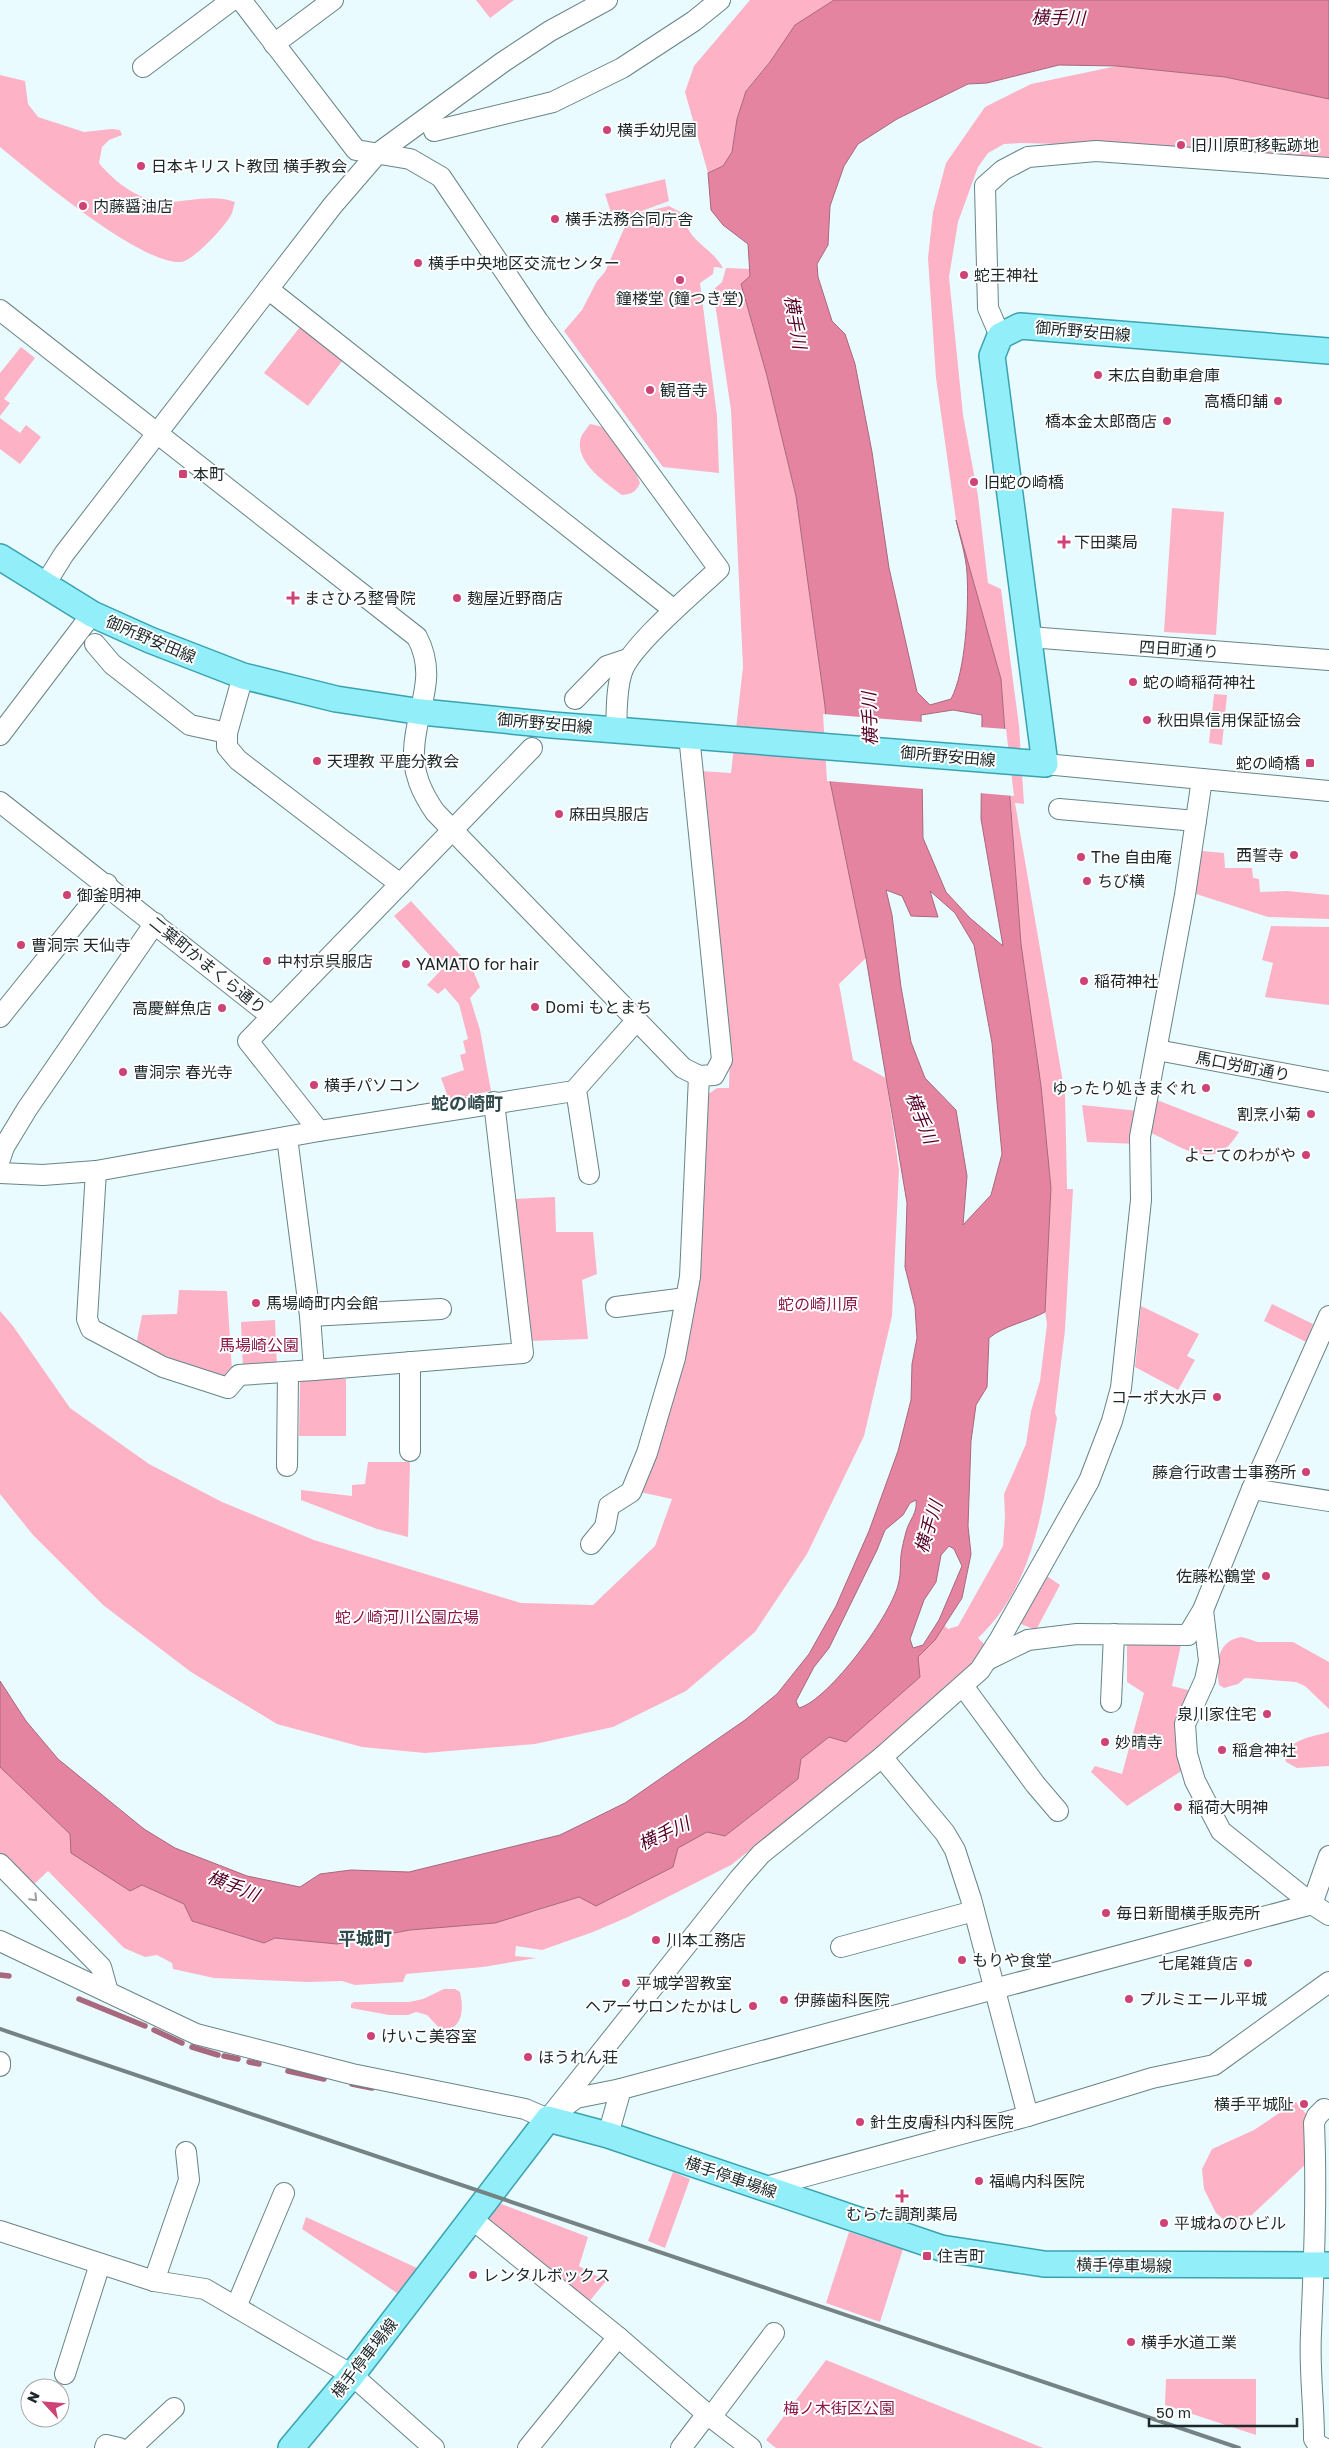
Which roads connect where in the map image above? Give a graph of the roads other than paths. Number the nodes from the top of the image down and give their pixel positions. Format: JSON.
{"nodes":[{"id":1,"x":232,"y":0,"type":"edge"},
{"id":2,"x":240,"y":0,"type":"edge"},
{"id":3,"x":333,"y":0,"type":"edge"},
{"id":4,"x":607,"y":0,"type":"edge"},
{"id":5,"x":720,"y":0,"type":"edge"},
{"id":6,"x":274,"y":44,"type":"junction"},
{"id":7,"x":143,"y":67,"type":"dead end"},
{"id":8,"x":434,"y":131,"type":"dead end"},
{"id":9,"x":378,"y":154,"type":"junction"},
{"id":10,"x":1329,"y":168,"type":"edge"},
{"id":11,"x":268,"y":289,"type":"junction"},
{"id":12,"x":0,"y":310,"type":"edge"},
{"id":13,"x":1000,"y":336,"type":"junction"},
{"id":14,"x":1329,"y":351,"type":"edge"},
{"id":15,"x":157,"y":433,"type":"junction"},
{"id":16,"x":0,"y":557,"type":"edge"},
{"id":17,"x":44,"y":586,"type":"junction"},
{"id":18,"x":674,"y":610,"type":"junction"},
{"id":19,"x":92,"y":614,"type":"junction"},
{"id":20,"x":1028,"y":637,"type":"junction"},
{"id":21,"x":95,"y":644,"type":"dead end"},
{"id":22,"x":628,"y":659,"type":"junction"},
{"id":23,"x":1329,"y":660,"type":"edge"},
{"id":24,"x":243,"y":676,"type":"junction"},
{"id":25,"x":575,"y":699,"type":"dead end"},
{"id":26,"x":422,"y":712,"type":"junction"},
{"id":27,"x":616,"y":729,"type":"junction"},
{"id":28,"x":227,"y":733,"type":"junction"},
{"id":29,"x":0,"y":735,"type":"edge"},
{"id":30,"x":689,"y":735,"type":"junction"},
{"id":31,"x":532,"y":748,"type":"dead end"},
{"id":32,"x":1045,"y":764,"type":"junction"},
{"id":33,"x":1202,"y":779,"type":"junction"},
{"id":34,"x":1329,"y":791,"type":"edge"},
{"id":35,"x":0,"y":802,"type":"edge"},
{"id":36,"x":1059,"y":809,"type":"dead end"},
{"id":37,"x":1196,"y":821,"type":"junction"},
{"id":38,"x":452,"y":832,"type":"junction"},
{"id":39,"x":107,"y":884,"type":"junction"},
{"id":40,"x":400,"y":884,"type":"junction"},
{"id":41,"x":155,"y":923,"type":"junction"},
{"id":42,"x":271,"y":1016,"type":"junction"},
{"id":43,"x":0,"y":1017,"type":"edge"},
{"id":44,"x":636,"y":1021,"type":"junction"},
{"id":45,"x":1157,"y":1050,"type":"junction"},
{"id":46,"x":699,"y":1076,"type":"junction"},
{"id":47,"x":1329,"y":1082,"type":"edge"},
{"id":48,"x":574,"y":1091,"type":"junction"},
{"id":49,"x":494,"y":1102,"type":"junction"},
{"id":50,"x":319,"y":1131,"type":"junction"},
{"id":51,"x":288,"y":1137,"type":"junction"},
{"id":52,"x":0,"y":1159,"type":"edge"},
{"id":53,"x":96,"y":1171,"type":"junction"},
{"id":54,"x":0,"y":1173,"type":"edge"},
{"id":55,"x":589,"y":1174,"type":"dead end"},
{"id":56,"x":686,"y":1298,"type":"junction"},
{"id":57,"x":616,"y":1307,"type":"dead end"},
{"id":58,"x":441,"y":1309,"type":"dead end"},
{"id":59,"x":310,"y":1316,"type":"junction"},
{"id":60,"x":1329,"y":1316,"type":"edge"},
{"id":61,"x":410,"y":1362,"type":"junction"},
{"id":62,"x":314,"y":1370,"type":"junction"},
{"id":63,"x":288,"y":1372,"type":"junction"},
{"id":64,"x":410,"y":1451,"type":"dead end"},
{"id":65,"x":287,"y":1466,"type":"dead end"},
{"id":66,"x":1252,"y":1489,"type":"junction"},
{"id":67,"x":1329,"y":1501,"type":"edge"},
{"id":68,"x":591,"y":1544,"type":"dead end"},
{"id":69,"x":1203,"y":1610,"type":"junction"},
{"id":70,"x":1114,"y":1634,"type":"junction"},
{"id":71,"x":987,"y":1660,"type":"junction"},
{"id":72,"x":962,"y":1686,"type":"junction"},
{"id":73,"x":1111,"y":1702,"type":"dead end"},
{"id":74,"x":882,"y":1757,"type":"junction"},
{"id":75,"x":1058,"y":1811,"type":"dead end"},
{"id":76,"x":1329,"y":1856,"type":"edge"},
{"id":77,"x":0,"y":1864,"type":"edge"},
{"id":78,"x":1312,"y":1904,"type":"junction"},
{"id":79,"x":974,"y":1911,"type":"junction"},
{"id":80,"x":1329,"y":1915,"type":"edge"},
{"id":81,"x":0,"y":1941,"type":"edge"},
{"id":82,"x":841,"y":1947,"type":"dead end"},
{"id":83,"x":1329,"y":1982,"type":"edge"},
{"id":84,"x":994,"y":1988,"type":"junction"},
{"id":85,"x":108,"y":1992,"type":"junction"},
{"id":86,"x":621,"y":2089,"type":"junction"},
{"id":87,"x":1324,"y":2109,"type":"dead end"},
{"id":88,"x":1028,"y":2116,"type":"junction"},
{"id":89,"x":548,"y":2118,"type":"junction"},
{"id":90,"x":608,"y":2135,"type":"junction"},
{"id":91,"x":186,"y":2152,"type":"dead end"},
{"id":92,"x":762,"y":2188,"type":"junction"},
{"id":93,"x":284,"y":2193,"type":"dead end"},
{"id":94,"x":472,"y":2219,"type":"junction"},
{"id":95,"x":0,"y":2231,"type":"edge"},
{"id":96,"x":100,"y":2264,"type":"junction"},
{"id":97,"x":1322,"y":2265,"type":"edge"},
{"id":98,"x":154,"y":2281,"type":"junction"},
{"id":99,"x":236,"y":2307,"type":"junction"},
{"id":100,"x":774,"y":2333,"type":"dead end"},
{"id":101,"x":618,"y":2337,"type":"junction"},
{"id":102,"x":65,"y":2374,"type":"dead end"},
{"id":103,"x":352,"y":2375,"type":"junction"},
{"id":104,"x":174,"y":2408,"type":"dead end"},
{"id":105,"x":709,"y":2416,"type":"junction"},
{"id":106,"x":105,"y":2448,"type":"edge"},
{"id":107,"x":119,"y":2448,"type":"edge"},
{"id":108,"x":131,"y":2448,"type":"edge"},
{"id":109,"x":291,"y":2448,"type":"edge"},
{"id":110,"x":434,"y":2448,"type":"edge"},
{"id":111,"x":528,"y":2448,"type":"edge"},
{"id":112,"x":681,"y":2448,"type":"edge"},
{"id":113,"x":751,"y":2448,"type":"edge"},
{"id":114,"x":1324,"y":2448,"type":"edge"}],
"edges":[{"from":1,"to":7,"type":"street"},
{"from":2,"to":6,"type":"street"},
{"from":3,"to":6,"type":"street"},
{"from":4,"to":9,"type":"street"},
{"from":5,"to":8,"type":"street"},
{"from":6,"to":9,"type":"street"},
{"from":9,"to":11,"type":"street"},
{"from":9,"to":18,"type":"street"},
{"from":10,"to":13,"type":"street"},
{"from":11,"to":15,"type":"street"},
{"from":11,"to":18,"type":"street"},
{"from":12,"to":15,"type":"street"},
{"from":13,"to":14,"type":"main road","name":"御所野安田線"},
{"from":13,"to":20,"type":"main road"},
{"from":15,"to":17,"type":"street"},
{"from":15,"to":26,"type":"street"},
{"from":16,"to":17,"type":"main road","name":"御所野安田線"},
{"from":17,"to":19,"type":"main road","name":"御所野安田線"},
{"from":18,"to":22,"type":"street"},
{"from":19,"to":24,"type":"main road","name":"御所野安田線"},
{"from":19,"to":29,"type":"street"},
{"from":20,"to":23,"type":"street","name":"四日町通り"},
{"from":20,"to":32,"type":"main road"},
{"from":21,"to":28,"type":"street"},
{"from":22,"to":25,"type":"street"},
{"from":22,"to":27,"type":"street"},
{"from":24,"to":26,"type":"main road","name":"御所野安田線"},
{"from":24,"to":28,"type":"street"},
{"from":26,"to":27,"type":"main road","name":"御所野安田線"},
{"from":26,"to":38,"type":"street"},
{"from":27,"to":30,"type":"main road","name":"御所野安田線"},
{"from":28,"to":40,"type":"street"},
{"from":30,"to":32,"type":"main road","name":"御所野安田線"},
{"from":30,"to":46,"type":"street"},
{"from":31,"to":38,"type":"street","name":"二葉町かまくら通り"},
{"from":32,"to":33,"type":"street"},
{"from":33,"to":34,"type":"street"},
{"from":33,"to":37,"type":"street"},
{"from":35,"to":39,"type":"street","name":"二葉町かまくら通り"},
{"from":36,"to":37,"type":"street"},
{"from":37,"to":45,"type":"street"},
{"from":38,"to":40,"type":"street","name":"二葉町かまくら通り"},
{"from":38,"to":44,"type":"street"},
{"from":39,"to":41,"type":"street","name":"二葉町かまくら通り"},
{"from":39,"to":43,"type":"street"},
{"from":40,"to":42,"type":"street","name":"二葉町かまくら通り"},
{"from":41,"to":42,"type":"street","name":"二葉町かまくら通り"},
{"from":41,"to":52,"type":"street"},
{"from":42,"to":50,"type":"street"},
{"from":44,"to":46,"type":"street"},
{"from":44,"to":48,"type":"street"},
{"from":45,"to":47,"type":"street","name":"馬口労町通り"},
{"from":45,"to":71,"type":"street"},
{"from":46,"to":56,"type":"street"},
{"from":48,"to":49,"type":"street"},
{"from":48,"to":55,"type":"street"},
{"from":49,"to":50,"type":"street"},
{"from":49,"to":61,"type":"street"},
{"from":50,"to":51,"type":"street"},
{"from":51,"to":53,"type":"street"},
{"from":51,"to":59,"type":"street"},
{"from":53,"to":54,"type":"street"},
{"from":53,"to":63,"type":"street"},
{"from":56,"to":57,"type":"street"},
{"from":56,"to":68,"type":"street"},
{"from":58,"to":59,"type":"street"},
{"from":59,"to":62,"type":"street"},
{"from":60,"to":66,"type":"street"},
{"from":61,"to":62,"type":"street"},
{"from":61,"to":64,"type":"street"},
{"from":62,"to":63,"type":"street"},
{"from":63,"to":65,"type":"street"},
{"from":66,"to":67,"type":"street"},
{"from":66,"to":69,"type":"street"},
{"from":69,"to":70,"type":"street"},
{"from":69,"to":78,"type":"street"},
{"from":70,"to":71,"type":"street"},
{"from":70,"to":73,"type":"street"},
{"from":71,"to":72,"type":"street"},
{"from":72,"to":74,"type":"street"},
{"from":72,"to":75,"type":"street"},
{"from":74,"to":79,"type":"street"},
{"from":74,"to":89,"type":"street"},
{"from":76,"to":78,"type":"street"},
{"from":77,"to":85,"type":"street","one_way":true},
{"from":78,"to":80,"type":"street"},
{"from":78,"to":84,"type":"street"},
{"from":79,"to":82,"type":"street"},
{"from":79,"to":84,"type":"street"},
{"from":81,"to":85,"type":"street"},
{"from":83,"to":88,"type":"street"},
{"from":84,"to":86,"type":"street"},
{"from":84,"to":88,"type":"street"},
{"from":85,"to":89,"type":"street"},
{"from":86,"to":89,"type":"street"},
{"from":86,"to":90,"type":"street"},
{"from":87,"to":97,"type":"street"},
{"from":88,"to":92,"type":"street"},
{"from":89,"to":90,"type":"main road","name":"横手停車場線"},
{"from":89,"to":94,"type":"main road","name":"横手停車場線"},
{"from":90,"to":92,"type":"main road","name":"横手停車場線"},
{"from":91,"to":98,"type":"street"},
{"from":92,"to":97,"type":"main road","name":"横手停車場線"},
{"from":93,"to":99,"type":"street"},
{"from":94,"to":101,"type":"street"},
{"from":94,"to":103,"type":"main road","name":"横手停車場線"},
{"from":95,"to":96,"type":"street"},
{"from":96,"to":98,"type":"street"},
{"from":96,"to":102,"type":"street"},
{"from":97,"to":114,"type":"street"},
{"from":98,"to":99,"type":"street"},
{"from":99,"to":103,"type":"street"},
{"from":100,"to":105,"type":"street"},
{"from":101,"to":105,"type":"street"},
{"from":101,"to":111,"type":"street"},
{"from":103,"to":109,"type":"main road","name":"横手停車場線"},
{"from":103,"to":110,"type":"street"},
{"from":104,"to":108,"type":"street"},
{"from":105,"to":112,"type":"street"},
{"from":105,"to":113,"type":"street"},
{"from":106,"to":107,"type":"street"}]}
